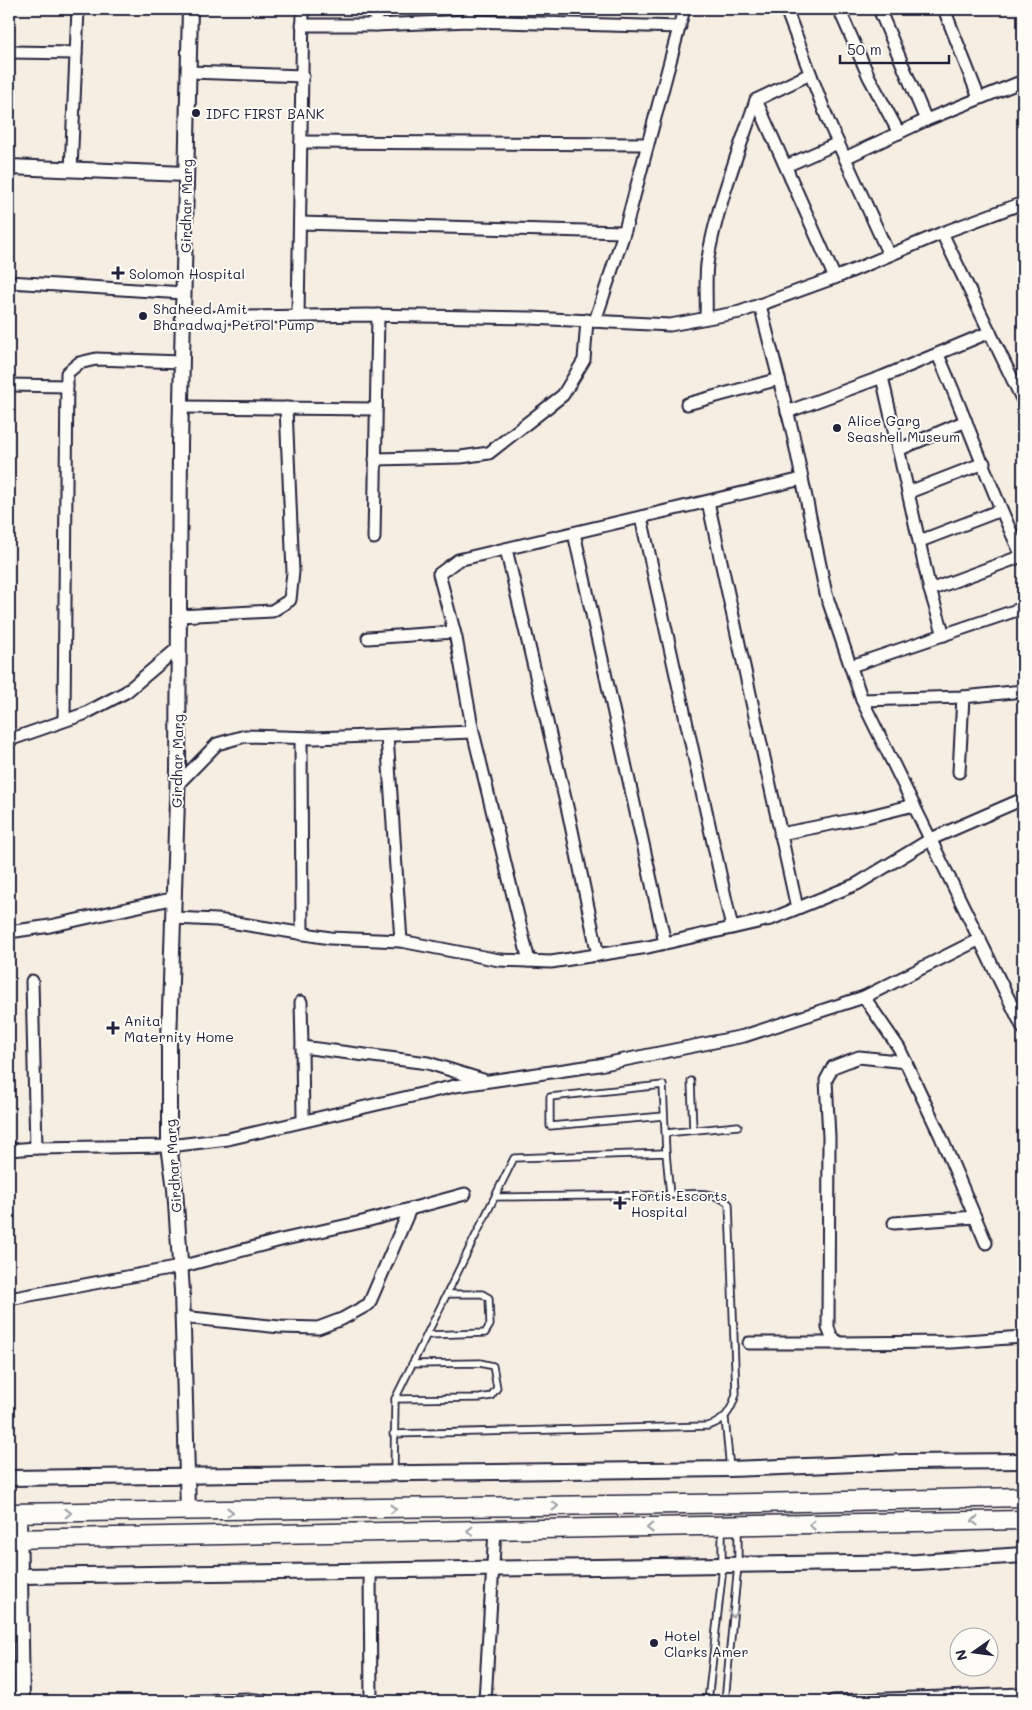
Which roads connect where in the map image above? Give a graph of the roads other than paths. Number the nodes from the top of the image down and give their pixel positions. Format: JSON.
{"nodes":[{"id":1,"x":78,"y":9,"type":"edge"},
{"id":2,"x":190,"y":9,"type":"edge"},
{"id":3,"x":302,"y":9,"type":"edge"},
{"id":4,"x":376,"y":9,"type":"edge"},
{"id":5,"x":469,"y":9,"type":"edge"},
{"id":6,"x":684,"y":9,"type":"edge"},
{"id":7,"x":786,"y":9,"type":"edge"},
{"id":8,"x":839,"y":9,"type":"edge"},
{"id":9,"x":879,"y":9,"type":"edge"},
{"id":10,"x":944,"y":9,"type":"edge"},
{"id":11,"x":469,"y":21,"type":"junction"},
{"id":12,"x":302,"y":24,"type":"junction"},
{"id":13,"x":376,"y":25,"type":"junction"},
{"id":14,"x":680,"y":28,"type":"junction"},
{"id":15,"x":9,"y":52,"type":"edge"},
{"id":16,"x":76,"y":53,"type":"junction"},
{"id":17,"x":189,"y":72,"type":"junction"},
{"id":18,"x":810,"y":74,"type":"junction"},
{"id":19,"x":303,"y":76,"type":"junction"},
{"id":20,"x":1023,"y":81,"type":"edge"},
{"id":21,"x":979,"y":98,"type":"junction"},
{"id":22,"x":756,"y":100,"type":"junction"},
{"id":23,"x":926,"y":120,"type":"junction"},
{"id":24,"x":899,"y":132,"type":"junction"},
{"id":25,"x":301,"y":142,"type":"junction"},
{"id":26,"x":838,"y":143,"type":"junction"},
{"id":27,"x":646,"y":144,"type":"junction"},
{"id":28,"x":844,"y":158,"type":"junction"},
{"id":29,"x":786,"y":166,"type":"junction"},
{"id":30,"x":9,"y":167,"type":"edge"},
{"id":31,"x":70,"y":170,"type":"junction"},
{"id":32,"x":186,"y":174,"type":"junction"},
{"id":33,"x":1023,"y":203,"type":"edge"},
{"id":34,"x":300,"y":223,"type":"junction"},
{"id":35,"x":623,"y":232,"type":"junction"},
{"id":36,"x":942,"y":233,"type":"junction"},
{"id":37,"x":889,"y":255,"type":"junction"},
{"id":38,"x":835,"y":278,"type":"junction"},
{"id":39,"x":9,"y":282,"type":"edge"},
{"id":40,"x":184,"y":292,"type":"junction"},
{"id":41,"x":760,"y":305,"type":"junction"},
{"id":42,"x":378,"y":315,"type":"junction"},
{"id":43,"x":298,"y":316,"type":"junction"},
{"id":44,"x":183,"y":318,"type":"junction"},
{"id":45,"x":706,"y":318,"type":"junction"},
{"id":46,"x":591,"y":321,"type":"junction"},
{"id":47,"x":990,"y":332,"type":"junction"},
{"id":48,"x":938,"y":355,"type":"junction"},
{"id":49,"x":182,"y":362,"type":"junction"},
{"id":50,"x":882,"y":377,"type":"junction"},
{"id":51,"x":779,"y":379,"type":"junction"},
{"id":52,"x":9,"y":385,"type":"edge"},
{"id":53,"x":67,"y":386,"type":"junction"},
{"id":54,"x":1023,"y":401,"type":"edge"},
{"id":55,"x":687,"y":404,"type":"dead end"},
{"id":56,"x":181,"y":407,"type":"junction"},
{"id":57,"x":286,"y":408,"type":"junction"},
{"id":58,"x":376,"y":409,"type":"junction"},
{"id":59,"x":788,"y":412,"type":"junction"},
{"id":60,"x":966,"y":421,"type":"junction"},
{"id":61,"x":898,"y":450,"type":"junction"},
{"id":62,"x":375,"y":459,"type":"junction"},
{"id":63,"x":984,"y":463,"type":"junction"},
{"id":64,"x":802,"y":478,"type":"junction"},
{"id":65,"x":909,"y":492,"type":"junction"},
{"id":66,"x":708,"y":502,"type":"junction"},
{"id":67,"x":1001,"y":510,"type":"junction"},
{"id":68,"x":641,"y":517,"type":"junction"},
{"id":69,"x":574,"y":533,"type":"junction"},
{"id":70,"x":374,"y":538,"type":"dead end"},
{"id":71,"x":920,"y":541,"type":"junction"},
{"id":72,"x":506,"y":549,"type":"junction"},
{"id":73,"x":1023,"y":557,"type":"edge"},
{"id":74,"x":930,"y":590,"type":"junction"},
{"id":75,"x":1023,"y":608,"type":"edge"},
{"id":76,"x":178,"y":616,"type":"junction"},
{"id":77,"x":454,"y":632,"type":"junction"},
{"id":78,"x":944,"y":635,"type":"junction"},
{"id":79,"x":368,"y":638,"type":"dead end"},
{"id":80,"x":178,"y":648,"type":"junction"},
{"id":81,"x":851,"y":666,"type":"junction"},
{"id":82,"x":1023,"y":691,"type":"edge"},
{"id":83,"x":963,"y":697,"type":"junction"},
{"id":84,"x":862,"y":700,"type":"junction"},
{"id":85,"x":64,"y":719,"type":"junction"},
{"id":86,"x":474,"y":732,"type":"junction"},
{"id":87,"x":387,"y":736,"type":"junction"},
{"id":88,"x":301,"y":738,"type":"junction"},
{"id":89,"x":9,"y":740,"type":"edge"},
{"id":90,"x":959,"y":772,"type":"dead end"},
{"id":91,"x":178,"y":777,"type":"junction"},
{"id":92,"x":1023,"y":799,"type":"edge"},
{"id":93,"x":914,"y":805,"type":"junction"},
{"id":94,"x":780,"y":834,"type":"junction"},
{"id":95,"x":931,"y":839,"type":"junction"},
{"id":96,"x":175,"y":898,"type":"junction"},
{"id":97,"x":797,"y":908,"type":"junction"},
{"id":98,"x":174,"y":918,"type":"junction"},
{"id":99,"x":732,"y":928,"type":"junction"},
{"id":100,"x":9,"y":932,"type":"edge"},
{"id":101,"x":302,"y":934,"type":"junction"},
{"id":102,"x":980,"y":939,"type":"junction"},
{"id":103,"x":401,"y":942,"type":"junction"},
{"id":104,"x":665,"y":943,"type":"junction"},
{"id":105,"x":598,"y":955,"type":"junction"},
{"id":106,"x":529,"y":961,"type":"junction"},
{"id":107,"x":32,"y":981,"type":"dead end"},
{"id":108,"x":864,"y":997,"type":"junction"},
{"id":109,"x":301,"y":1002,"type":"dead end"},
{"id":110,"x":1023,"y":1028,"type":"edge"},
{"id":111,"x":302,"y":1047,"type":"junction"},
{"id":112,"x":906,"y":1062,"type":"junction"},
{"id":113,"x":486,"y":1081,"type":"junction"},
{"id":114,"x":691,"y":1081,"type":"dead end"},
{"id":115,"x":664,"y":1116,"type":"junction"},
{"id":116,"x":303,"y":1120,"type":"junction"},
{"id":117,"x":738,"y":1126,"type":"dead end"},
{"id":118,"x":693,"y":1130,"type":"junction"},
{"id":119,"x":666,"y":1133,"type":"junction"},
{"id":120,"x":169,"y":1146,"type":"junction"},
{"id":121,"x":36,"y":1148,"type":"junction"},
{"id":122,"x":9,"y":1150,"type":"edge"},
{"id":123,"x":666,"y":1153,"type":"junction"},
{"id":124,"x":465,"y":1194,"type":"dead end"},
{"id":125,"x":670,"y":1195,"type":"junction"},
{"id":126,"x":495,"y":1197,"type":"junction"},
{"id":127,"x":410,"y":1209,"type":"junction"},
{"id":128,"x":975,"y":1217,"type":"junction"},
{"id":129,"x":894,"y":1222,"type":"dead end"},
{"id":130,"x":986,"y":1243,"type":"dead end"},
{"id":131,"x":180,"y":1267,"type":"junction"},
{"id":132,"x":447,"y":1294,"type":"junction"},
{"id":133,"x":9,"y":1299,"type":"edge"},
{"id":134,"x":182,"y":1317,"type":"junction"},
{"id":135,"x":427,"y":1335,"type":"junction"},
{"id":136,"x":1023,"y":1337,"type":"edge"},
{"id":137,"x":749,"y":1343,"type":"dead end"},
{"id":138,"x":840,"y":1343,"type":"junction"},
{"id":139,"x":412,"y":1364,"type":"junction"},
{"id":140,"x":395,"y":1399,"type":"junction"},
{"id":141,"x":725,"y":1418,"type":"junction"},
{"id":142,"x":393,"y":1434,"type":"junction"},
{"id":143,"x":1023,"y":1461,"type":"edge"},
{"id":144,"x":730,"y":1469,"type":"junction"},
{"id":145,"x":394,"y":1472,"type":"junction"},
{"id":146,"x":186,"y":1475,"type":"junction"},
{"id":147,"x":9,"y":1478,"type":"edge"},
{"id":148,"x":1023,"y":1496,"type":"edge"},
{"id":149,"x":188,"y":1512,"type":"junction"},
{"id":150,"x":14,"y":1513,"type":"edge"},
{"id":151,"x":1023,"y":1520,"type":"edge"},
{"id":152,"x":730,"y":1526,"type":"junction"},
{"id":153,"x":495,"y":1530,"type":"junction"},
{"id":154,"x":14,"y":1539,"type":"edge"},
{"id":155,"x":1023,"y":1555,"type":"edge"},
{"id":156,"x":14,"y":1561,"type":"edge"},
{"id":157,"x":723,"y":1565,"type":"junction"},
{"id":158,"x":738,"y":1565,"type":"junction"},
{"id":159,"x":492,"y":1570,"type":"junction"},
{"id":160,"x":370,"y":1572,"type":"junction"},
{"id":161,"x":20,"y":1576,"type":"junction"},
{"id":162,"x":1023,"y":1694,"type":"edge"},
{"id":163,"x":22,"y":1701,"type":"edge"},
{"id":164,"x":197,"y":1701,"type":"edge"},
{"id":165,"x":264,"y":1701,"type":"edge"},
{"id":166,"x":371,"y":1701,"type":"edge"},
{"id":167,"x":485,"y":1701,"type":"edge"},
{"id":168,"x":708,"y":1701,"type":"edge"},
{"id":169,"x":724,"y":1701,"type":"edge"},
{"id":170,"x":833,"y":1701,"type":"edge"}],
"edges":[{"from":1,"to":16,"type":"street"},
{"from":2,"to":17,"type":"street","name":"Girdhar Marg"},
{"from":3,"to":12,"type":"street"},
{"from":4,"to":13,"type":"street"},
{"from":5,"to":11,"type":"street"},
{"from":6,"to":14,"type":"street"},
{"from":7,"to":18,"type":"street"},
{"from":8,"to":24,"type":"street"},
{"from":9,"to":23,"type":"street"},
{"from":10,"to":21,"type":"street"},
{"from":11,"to":13,"type":"street"},
{"from":11,"to":14,"type":"street"},
{"from":12,"to":13,"type":"street"},
{"from":12,"to":19,"type":"street"},
{"from":14,"to":27,"type":"street"},
{"from":15,"to":16,"type":"street"},
{"from":16,"to":31,"type":"street"},
{"from":17,"to":19,"type":"street"},
{"from":17,"to":32,"type":"street","name":"Girdhar Marg"},
{"from":18,"to":22,"type":"street"},
{"from":18,"to":26,"type":"street"},
{"from":19,"to":25,"type":"street"},
{"from":20,"to":21,"type":"street"},
{"from":21,"to":23,"type":"street"},
{"from":22,"to":29,"type":"street"},
{"from":22,"to":45,"type":"street"},
{"from":23,"to":24,"type":"street"},
{"from":24,"to":28,"type":"street"},
{"from":25,"to":27,"type":"street"},
{"from":25,"to":34,"type":"street"},
{"from":26,"to":28,"type":"street"},
{"from":26,"to":29,"type":"street"},
{"from":27,"to":35,"type":"street"},
{"from":28,"to":37,"type":"street"},
{"from":29,"to":38,"type":"street"},
{"from":30,"to":31,"type":"street"},
{"from":31,"to":32,"type":"street"},
{"from":32,"to":40,"type":"street","name":"Girdhar Marg"},
{"from":33,"to":36,"type":"street"},
{"from":34,"to":35,"type":"street"},
{"from":34,"to":43,"type":"street"},
{"from":35,"to":46,"type":"street"},
{"from":36,"to":37,"type":"street"},
{"from":36,"to":47,"type":"street"},
{"from":37,"to":38,"type":"street"},
{"from":38,"to":41,"type":"street"},
{"from":39,"to":40,"type":"street"},
{"from":40,"to":44,"type":"street","name":"Girdhar Marg"},
{"from":41,"to":45,"type":"street"},
{"from":41,"to":51,"type":"street"},
{"from":42,"to":43,"type":"street"},
{"from":42,"to":46,"type":"street"},
{"from":42,"to":58,"type":"street"},
{"from":43,"to":44,"type":"street"},
{"from":44,"to":49,"type":"street","name":"Girdhar Marg"},
{"from":45,"to":46,"type":"street"},
{"from":46,"to":62,"type":"street"},
{"from":47,"to":48,"type":"street"},
{"from":47,"to":54,"type":"street"},
{"from":48,"to":50,"type":"street"},
{"from":48,"to":60,"type":"street"},
{"from":49,"to":53,"type":"street"},
{"from":49,"to":56,"type":"street","name":"Girdhar Marg"},
{"from":50,"to":59,"type":"street"},
{"from":50,"to":61,"type":"street"},
{"from":51,"to":55,"type":"street"},
{"from":51,"to":59,"type":"street"},
{"from":52,"to":53,"type":"street"},
{"from":53,"to":85,"type":"street"},
{"from":56,"to":57,"type":"street"},
{"from":56,"to":76,"type":"street","name":"Girdhar Marg"},
{"from":57,"to":58,"type":"street"},
{"from":57,"to":76,"type":"street"},
{"from":58,"to":62,"type":"street"},
{"from":59,"to":64,"type":"street"},
{"from":60,"to":61,"type":"street"},
{"from":60,"to":63,"type":"street"},
{"from":61,"to":65,"type":"street"},
{"from":62,"to":70,"type":"street"},
{"from":63,"to":65,"type":"street"},
{"from":63,"to":67,"type":"street"},
{"from":64,"to":66,"type":"street"},
{"from":64,"to":81,"type":"street"},
{"from":65,"to":71,"type":"street"},
{"from":66,"to":68,"type":"street"},
{"from":66,"to":94,"type":"street"},
{"from":67,"to":71,"type":"street"},
{"from":67,"to":73,"type":"street"},
{"from":68,"to":69,"type":"street"},
{"from":68,"to":99,"type":"street"},
{"from":69,"to":72,"type":"street"},
{"from":69,"to":104,"type":"street"},
{"from":71,"to":74,"type":"street"},
{"from":72,"to":77,"type":"street"},
{"from":72,"to":105,"type":"street"},
{"from":73,"to":74,"type":"street"},
{"from":74,"to":78,"type":"street"},
{"from":75,"to":78,"type":"street"},
{"from":76,"to":80,"type":"street","name":"Girdhar Marg"},
{"from":77,"to":79,"type":"street"},
{"from":77,"to":86,"type":"street"},
{"from":78,"to":81,"type":"street"},
{"from":80,"to":85,"type":"street"},
{"from":80,"to":91,"type":"street","name":"Girdhar Marg"},
{"from":81,"to":84,"type":"street"},
{"from":82,"to":83,"type":"street"},
{"from":83,"to":84,"type":"street"},
{"from":83,"to":90,"type":"street"},
{"from":84,"to":93,"type":"street"},
{"from":85,"to":89,"type":"street"},
{"from":86,"to":87,"type":"street"},
{"from":86,"to":106,"type":"street"},
{"from":87,"to":88,"type":"street"},
{"from":87,"to":103,"type":"street"},
{"from":88,"to":91,"type":"street"},
{"from":88,"to":101,"type":"street"},
{"from":91,"to":96,"type":"street","name":"Girdhar Marg"},
{"from":92,"to":95,"type":"street"},
{"from":93,"to":94,"type":"street"},
{"from":93,"to":95,"type":"street"},
{"from":94,"to":97,"type":"street"},
{"from":95,"to":97,"type":"street"},
{"from":95,"to":102,"type":"street"},
{"from":96,"to":98,"type":"street","name":"Girdhar Marg"},
{"from":96,"to":100,"type":"street"},
{"from":97,"to":99,"type":"street"},
{"from":98,"to":101,"type":"street"},
{"from":98,"to":120,"type":"street","name":"Girdhar Marg"},
{"from":99,"to":104,"type":"street"},
{"from":101,"to":103,"type":"street"},
{"from":102,"to":108,"type":"street"},
{"from":102,"to":110,"type":"street"},
{"from":103,"to":106,"type":"street"},
{"from":104,"to":105,"type":"street"},
{"from":105,"to":106,"type":"street"},
{"from":107,"to":121,"type":"street"},
{"from":108,"to":112,"type":"street"},
{"from":108,"to":113,"type":"street"},
{"from":109,"to":111,"type":"street"},
{"from":111,"to":113,"type":"street"},
{"from":111,"to":116,"type":"street"},
{"from":112,"to":128,"type":"street"},
{"from":112,"to":138,"type":"street"},
{"from":113,"to":116,"type":"street"},
{"from":114,"to":118,"type":"lane"},
{"from":115,"to":115,"type":"lane"},
{"from":115,"to":119,"type":"lane"},
{"from":116,"to":120,"type":"street"},
{"from":117,"to":118,"type":"lane"},
{"from":118,"to":119,"type":"lane"},
{"from":119,"to":123,"type":"lane"},
{"from":120,"to":121,"type":"street"},
{"from":120,"to":131,"type":"street","name":"Girdhar Marg"},
{"from":121,"to":122,"type":"street"},
{"from":123,"to":125,"type":"lane"},
{"from":123,"to":126,"type":"lane"},
{"from":124,"to":127,"type":"street"},
{"from":125,"to":126,"type":"lane"},
{"from":125,"to":141,"type":"lane"},
{"from":126,"to":132,"type":"lane"},
{"from":127,"to":131,"type":"street"},
{"from":127,"to":134,"type":"street"},
{"from":128,"to":129,"type":"street"},
{"from":128,"to":130,"type":"street"},
{"from":131,"to":133,"type":"street"},
{"from":131,"to":134,"type":"street","name":"Girdhar Marg"},
{"from":132,"to":135,"type":"lane"},
{"from":132,"to":135,"type":"lane"},
{"from":134,"to":146,"type":"street","name":"Girdhar Marg"},
{"from":135,"to":139,"type":"lane"},
{"from":136,"to":138,"type":"street"},
{"from":137,"to":138,"type":"street"},
{"from":139,"to":140,"type":"lane"},
{"from":139,"to":140,"type":"lane"},
{"from":140,"to":142,"type":"lane"},
{"from":141,"to":142,"type":"lane"},
{"from":141,"to":144,"type":"lane"},
{"from":142,"to":145,"type":"lane"},
{"from":143,"to":144,"type":"street"},
{"from":144,"to":145,"type":"street"},
{"from":145,"to":146,"type":"street"},
{"from":146,"to":147,"type":"street"},
{"from":146,"to":149,"type":"street","name":"Girdhar Marg"},
{"from":149,"to":148,"type":"main road","one_way":true},
{"from":150,"to":149,"type":"main road","one_way":true},
{"from":150,"to":154,"type":"street"},
{"from":151,"to":152,"type":"main road","one_way":true},
{"from":152,"to":153,"type":"main road","one_way":true},
{"from":152,"to":157,"type":"lane"},
{"from":152,"to":158,"type":"lane"},
{"from":153,"to":154,"type":"main road","one_way":true},
{"from":153,"to":159,"type":"street"},
{"from":154,"to":156,"type":"street"},
{"from":155,"to":158,"type":"street"},
{"from":156,"to":161,"type":"street"},
{"from":157,"to":158,"type":"street"},
{"from":157,"to":159,"type":"street"},
{"from":157,"to":168,"type":"lane"},
{"from":158,"to":169,"type":"lane","one_way":true},
{"from":159,"to":160,"type":"street"},
{"from":159,"to":167,"type":"street"},
{"from":160,"to":161,"type":"street"},
{"from":160,"to":166,"type":"street"},
{"from":161,"to":163,"type":"street"},
{"from":162,"to":170,"type":"street"},
{"from":164,"to":165,"type":"street"}]}
